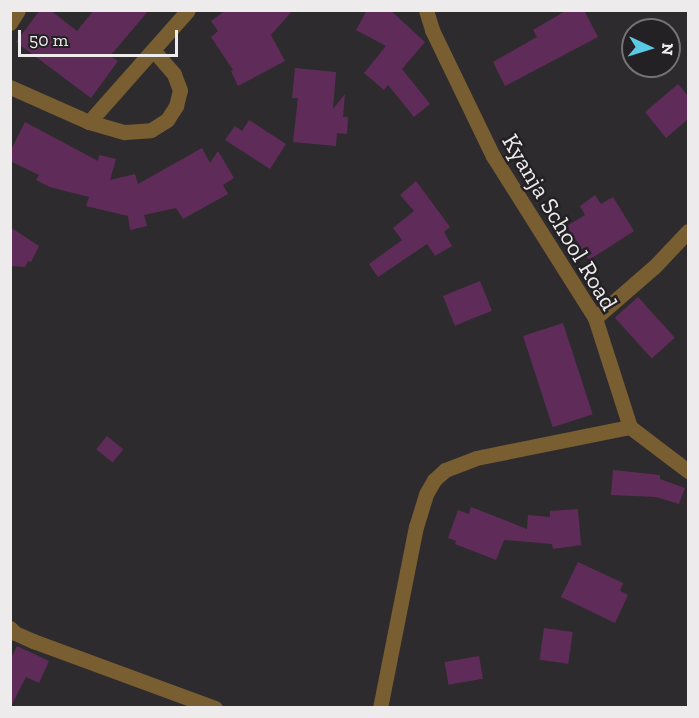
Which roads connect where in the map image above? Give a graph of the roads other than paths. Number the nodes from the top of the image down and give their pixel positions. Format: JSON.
{"nodes":[{"id":1,"x":18,"y":10,"type":"edge"},
{"id":2,"x":188,"y":10,"type":"edge"},
{"id":3,"x":426,"y":10,"type":"edge"},
{"id":4,"x":10,"y":23,"type":"edge"},
{"id":5,"x":154,"y":51,"type":"junction"},
{"id":6,"x":10,"y":87,"type":"edge"},
{"id":7,"x":88,"y":122,"type":"junction"},
{"id":8,"x":688,"y":231,"type":"edge"},
{"id":9,"x":595,"y":318,"type":"junction"},
{"id":10,"x":630,"y":427,"type":"junction"},
{"id":11,"x":688,"y":471,"type":"edge"},
{"id":12,"x":10,"y":628,"type":"edge"},
{"id":13,"x":215,"y":708,"type":"edge"},
{"id":14,"x":380,"y":708,"type":"edge"}],
"edges":[{"from":1,"to":4,"type":"street"},
{"from":2,"to":5,"type":"street"},
{"from":3,"to":9,"type":"street","name":"Kyanja School Road"},
{"from":5,"to":7,"type":"street"},
{"from":5,"to":7,"type":"street"},
{"from":6,"to":7,"type":"street"},
{"from":8,"to":9,"type":"street"},
{"from":9,"to":10,"type":"street","name":"Kyanja School Road"},
{"from":10,"to":11,"type":"street"},
{"from":10,"to":14,"type":"street"},
{"from":12,"to":13,"type":"street"}]}
